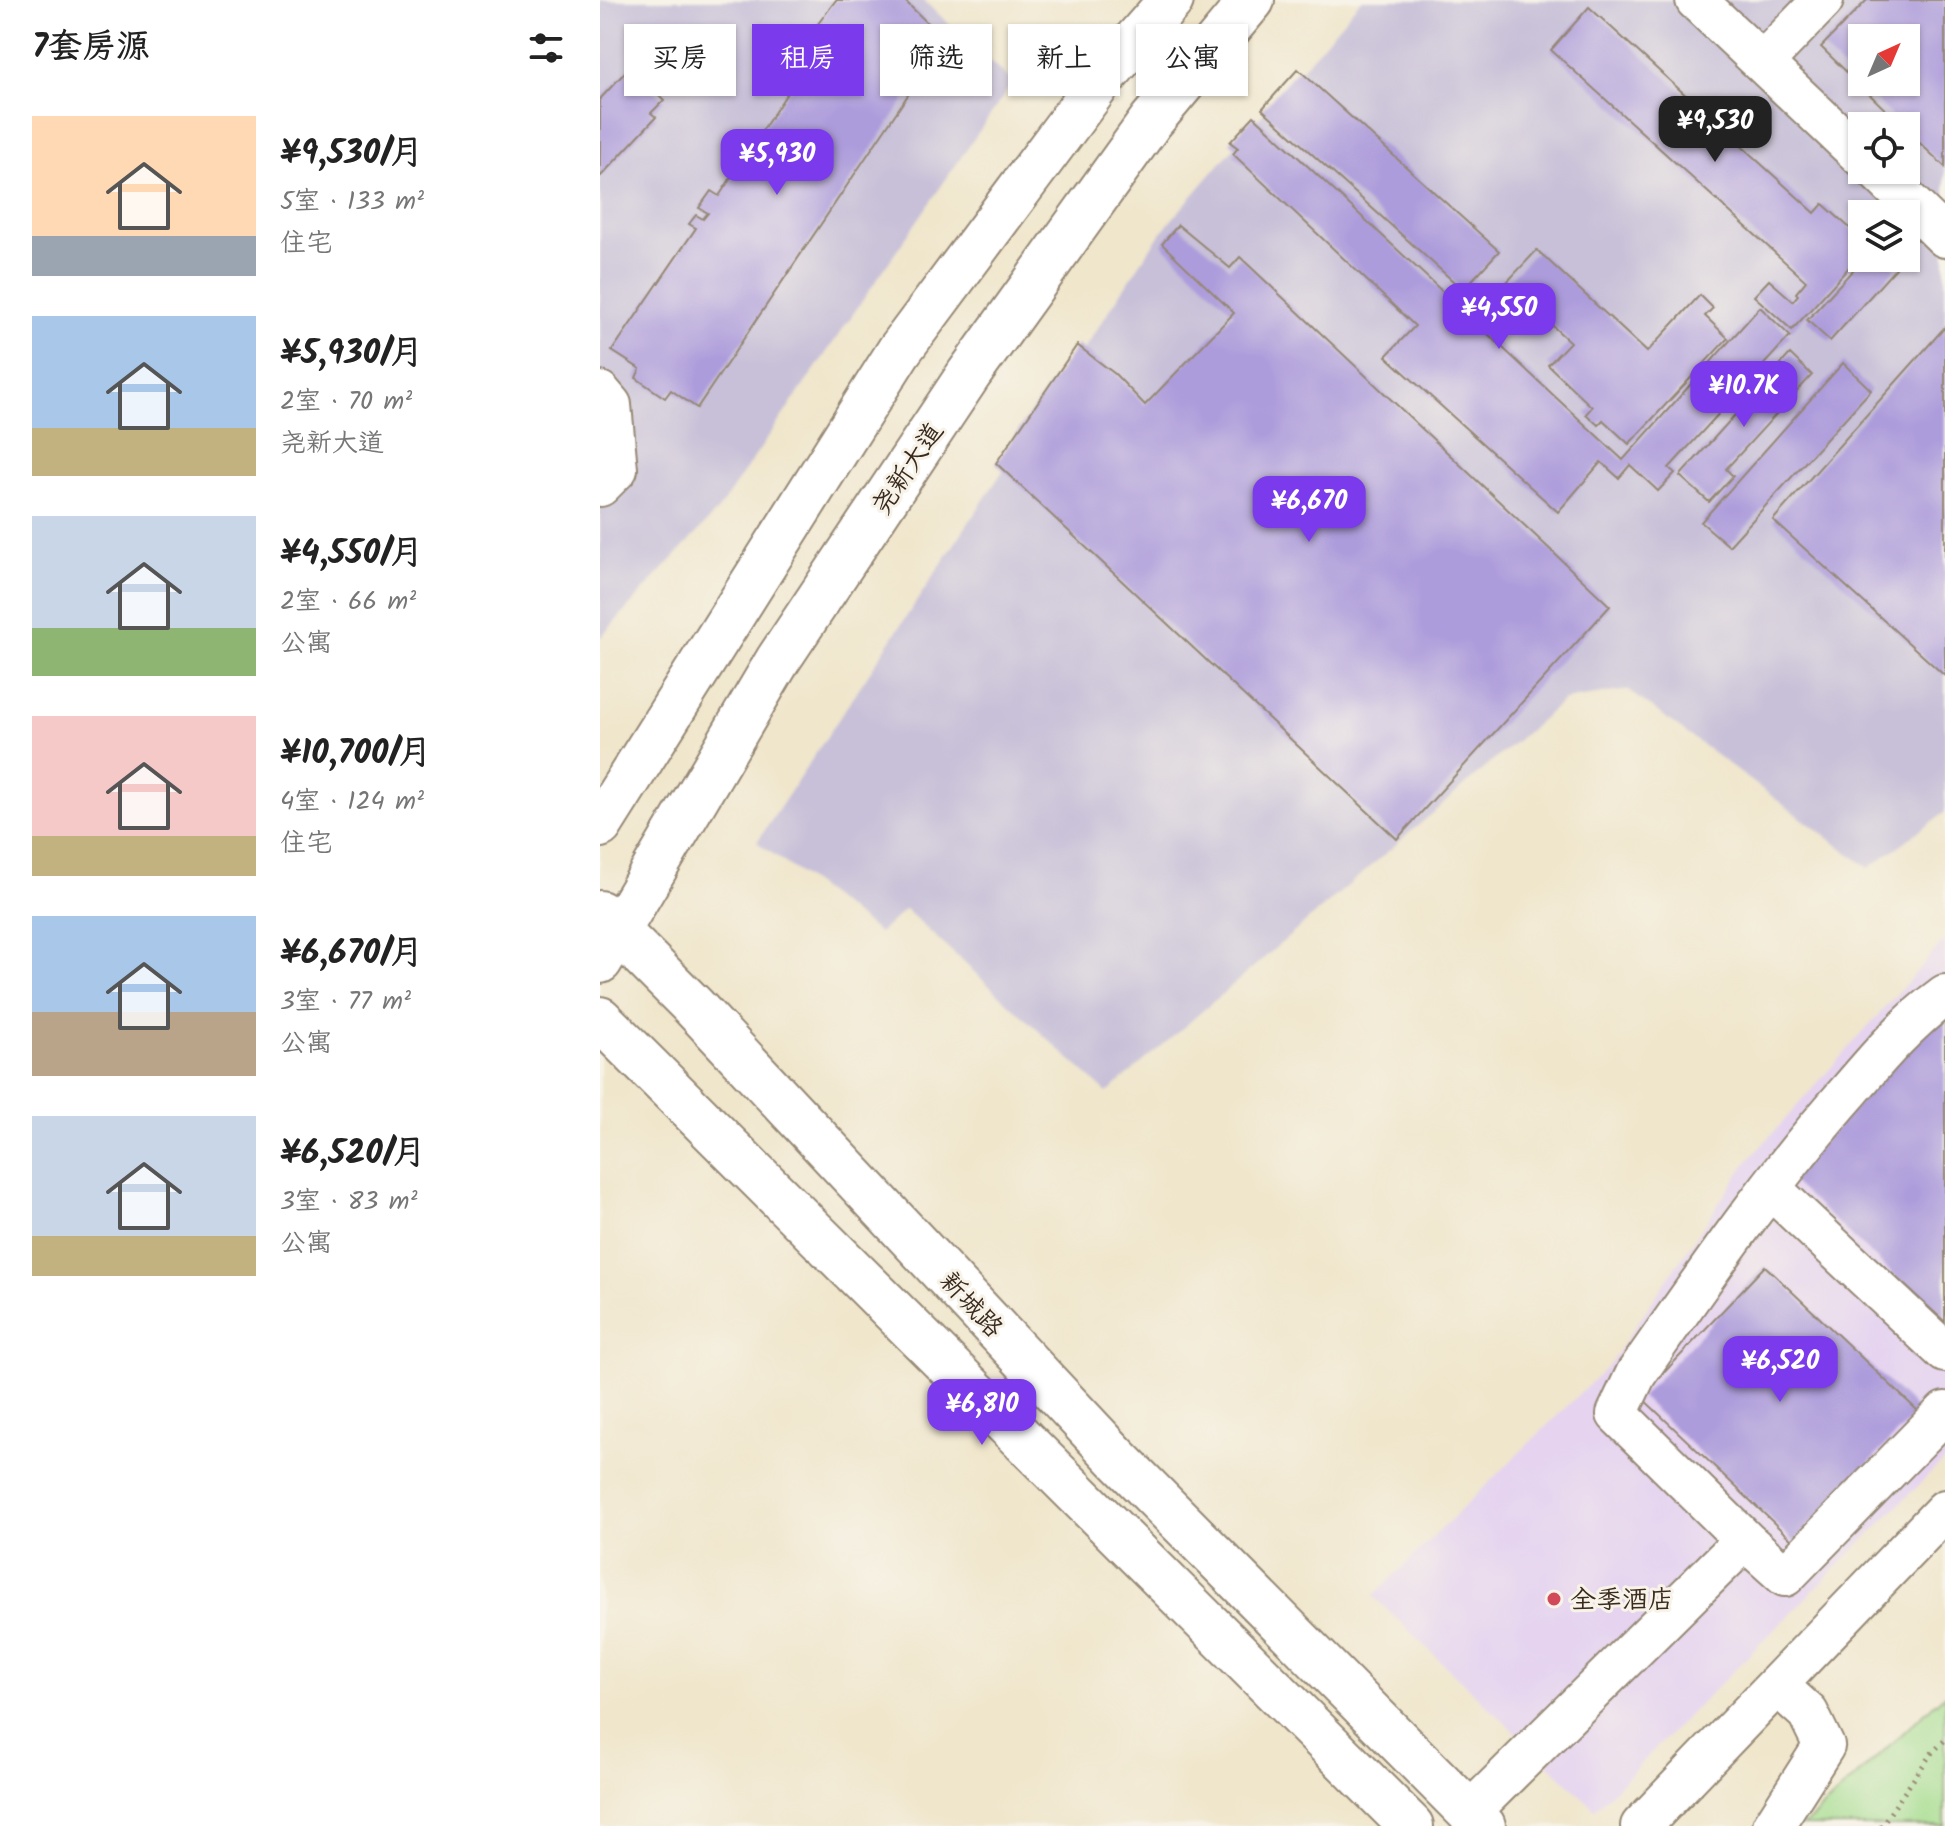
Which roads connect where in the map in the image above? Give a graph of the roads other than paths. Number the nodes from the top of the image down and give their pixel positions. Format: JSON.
{"nodes":[{"id":1,"x":1171,"y":0,"type":"edge"},
{"id":2,"x":1252,"y":0,"type":"edge"},
{"id":3,"x":1696,"y":0,"type":"edge"},
{"id":4,"x":1823,"y":0,"type":"edge"},
{"id":5,"x":1763,"y":62,"type":"junction"},
{"id":6,"x":1848,"y":144,"type":"edge"},
{"id":7,"x":1890,"y":184,"type":"edge"},
{"id":8,"x":1945,"y":237,"type":"edge"},
{"id":9,"x":600,"y":392,"type":"edge"},
{"id":10,"x":600,"y":486,"type":"edge"},
{"id":11,"x":600,"y":825,"type":"edge"},
{"id":12,"x":606,"y":935,"type":"edge"},
{"id":13,"x":1945,"y":995,"type":"edge"},
{"id":14,"x":600,"y":1019,"type":"edge"},
{"id":15,"x":1770,"y":1188,"type":"junction"},
{"id":16,"x":1945,"y":1352,"type":"edge"},
{"id":17,"x":1945,"y":1376,"type":"edge"},
{"id":18,"x":1945,"y":1397,"type":"edge"},
{"id":19,"x":1945,"y":1412,"type":"edge"},
{"id":20,"x":1945,"y":1510,"type":"edge"},
{"id":21,"x":1745,"y":1540,"type":"junction"},
{"id":22,"x":1777,"y":1685,"type":"junction"},
{"id":23,"x":1476,"y":1819,"type":"edge"},
{"id":24,"x":1411,"y":1826,"type":"edge"},
{"id":25,"x":1641,"y":1826,"type":"edge"},
{"id":26,"x":1773,"y":1826,"type":"edge"}],
"edges":[{"from":1,"to":11,"type":"main road"},
{"from":2,"to":12,"type":"main road","name":"尧新大道"},
{"from":3,"to":5,"type":"lane"},
{"from":4,"to":5,"type":"lane"},
{"from":5,"to":6,"type":"lane"},
{"from":7,"to":8,"type":"lane"},
{"from":9,"to":10,"type":"lane"},
{"from":12,"to":23,"type":"main road","name":"新城路"},
{"from":13,"to":15,"type":"lane"},
{"from":14,"to":24,"type":"main road"},
{"from":15,"to":16,"type":"lane"},
{"from":15,"to":21,"type":"lane"},
{"from":17,"to":18,"type":"lane"},
{"from":19,"to":21,"type":"lane"},
{"from":20,"to":22,"type":"lane"},
{"from":21,"to":23,"type":"lane"},
{"from":22,"to":25,"type":"lane"},
{"from":22,"to":26,"type":"lane"}]}
